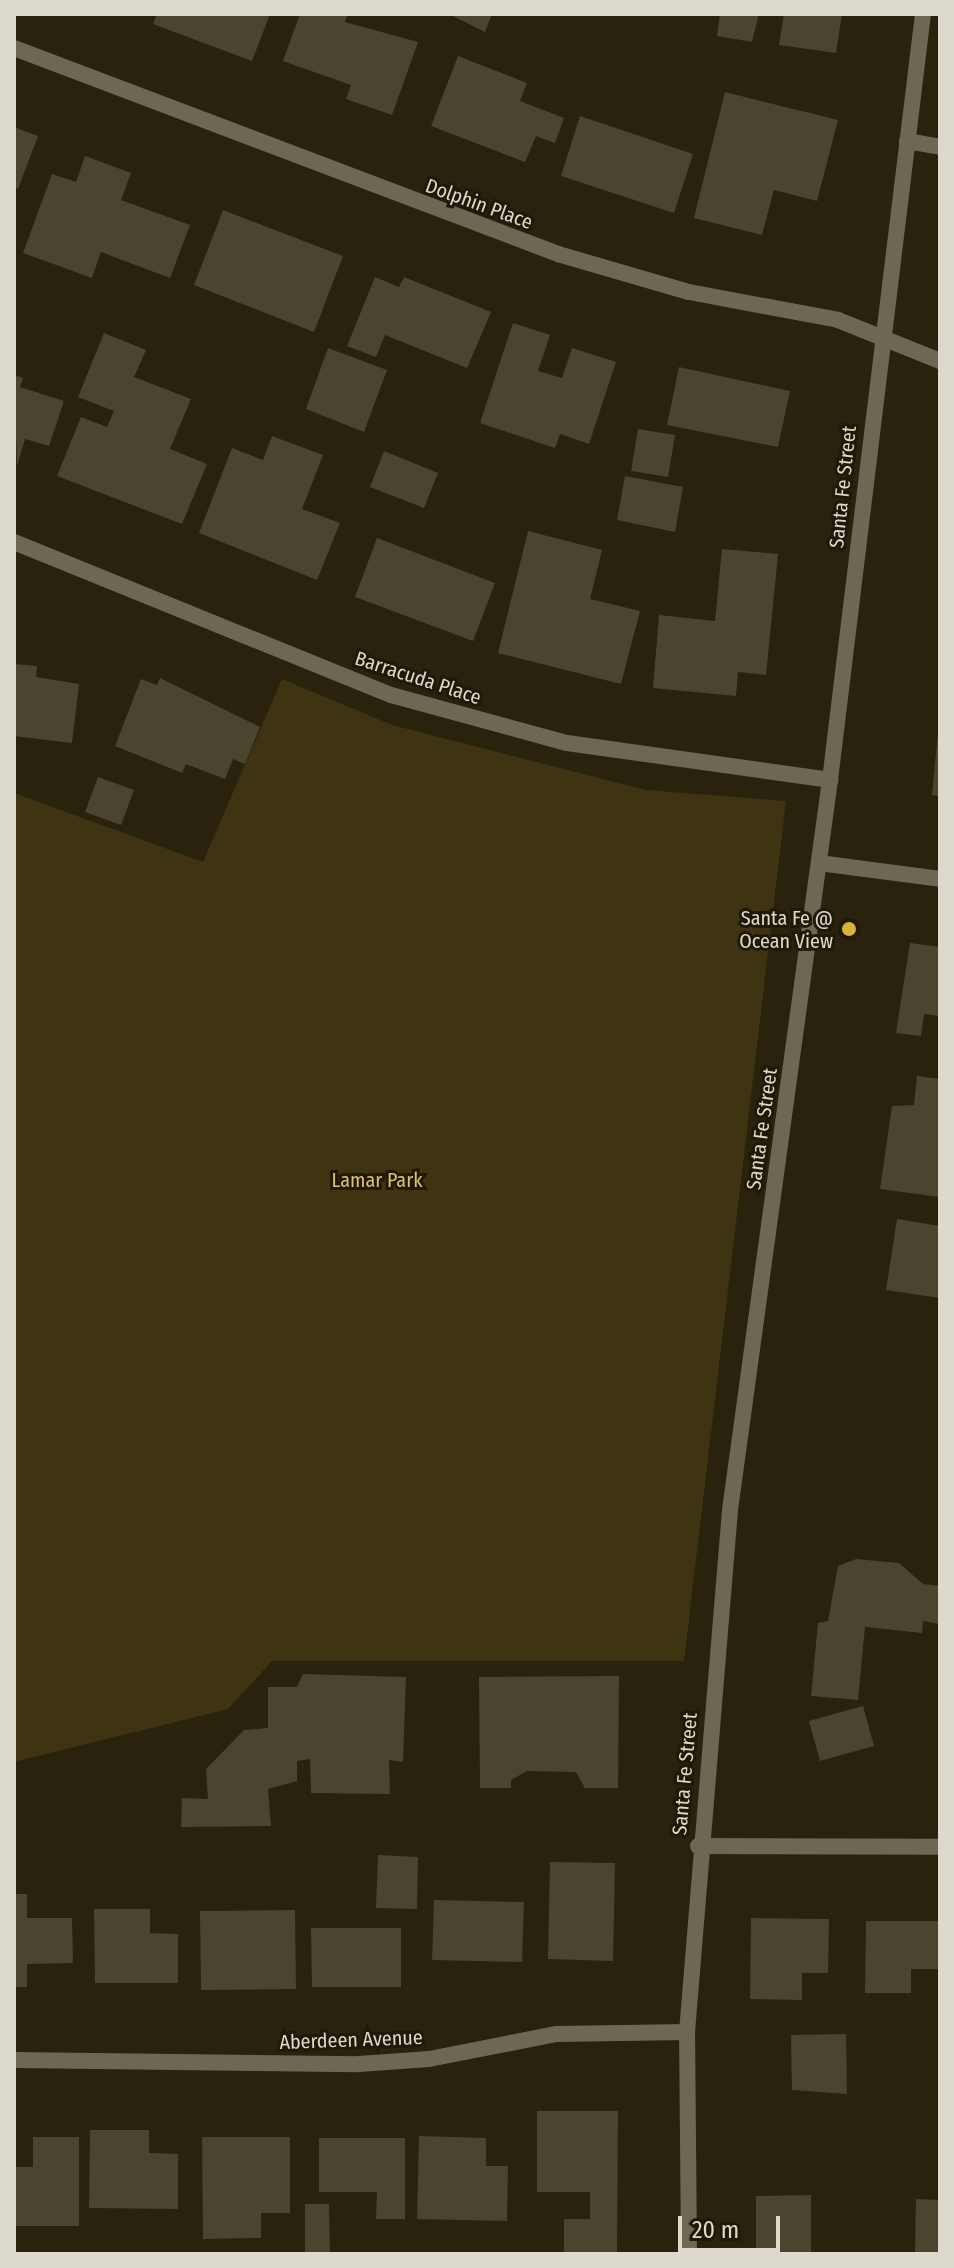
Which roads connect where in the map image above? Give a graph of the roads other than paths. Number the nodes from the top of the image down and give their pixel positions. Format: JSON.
{"nodes":[{"id":1,"x":923,"y":14,"type":"edge"},
{"id":2,"x":14,"y":48,"type":"edge"},
{"id":3,"x":907,"y":141,"type":"junction"},
{"id":4,"x":940,"y":147,"type":"edge"},
{"id":5,"x":881,"y":337,"type":"junction"},
{"id":6,"x":940,"y":361,"type":"edge"},
{"id":7,"x":14,"y":542,"type":"edge"},
{"id":8,"x":830,"y":780,"type":"junction"},
{"id":9,"x":819,"y":863,"type":"junction"},
{"id":10,"x":940,"y":879,"type":"edge"},
{"id":11,"x":698,"y":1846,"type":"junction"},
{"id":12,"x":940,"y":1847,"type":"edge"},
{"id":13,"x":687,"y":2032,"type":"junction"},
{"id":14,"x":14,"y":2060,"type":"edge"},
{"id":15,"x":689,"y":2254,"type":"edge"}],
"edges":[{"from":1,"to":3,"type":"street","name":"Santa Fe Street"},
{"from":2,"to":5,"type":"street","name":"Dolphin Place"},
{"from":3,"to":4,"type":"street"},
{"from":3,"to":5,"type":"street","name":"Santa Fe Street"},
{"from":5,"to":6,"type":"street","name":"Dolphin Place"},
{"from":5,"to":8,"type":"street","name":"Santa Fe Street"},
{"from":7,"to":8,"type":"street","name":"Barracuda Place"},
{"from":8,"to":9,"type":"street","name":"Santa Fe Street"},
{"from":9,"to":10,"type":"street"},
{"from":9,"to":11,"type":"street","name":"Santa Fe Street"},
{"from":11,"to":12,"type":"street"},
{"from":11,"to":13,"type":"street","name":"Santa Fe Street"},
{"from":13,"to":14,"type":"street","name":"Aberdeen Avenue"},
{"from":13,"to":15,"type":"street","name":"Santa Fe Street"}]}
